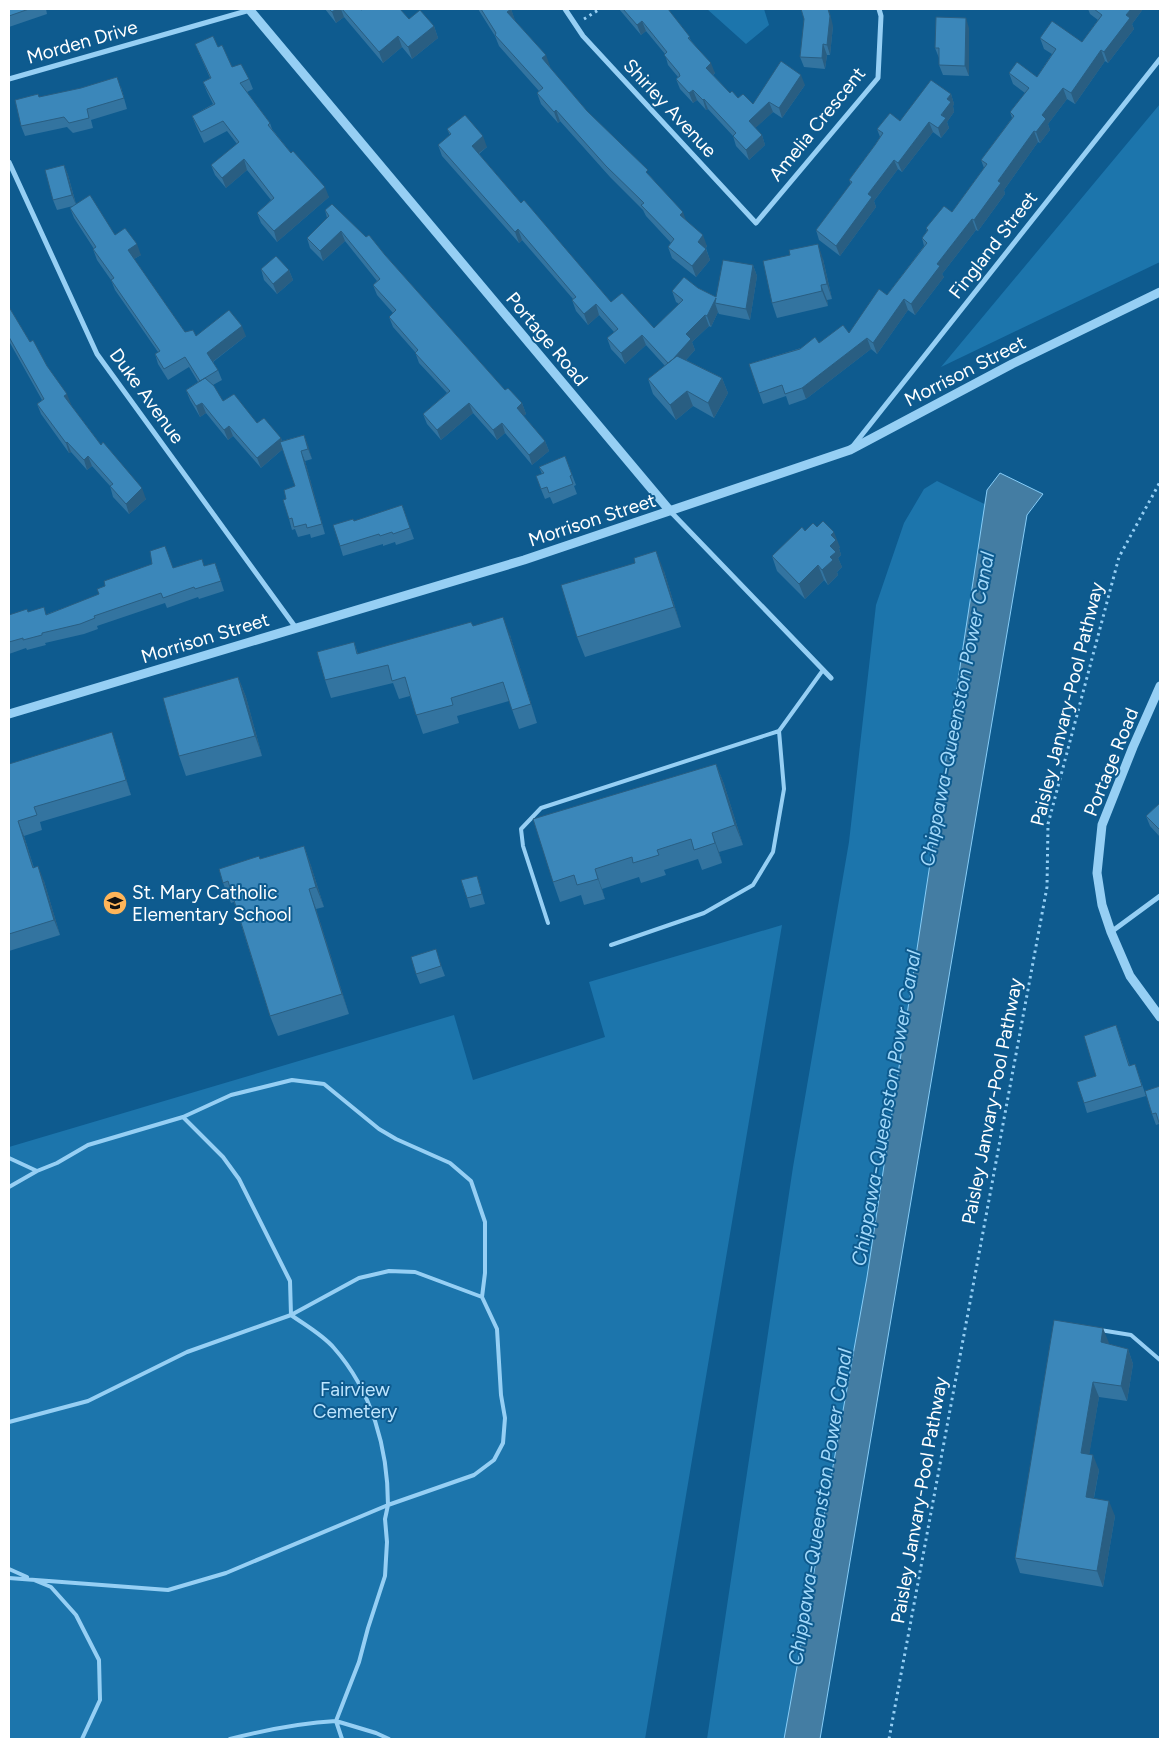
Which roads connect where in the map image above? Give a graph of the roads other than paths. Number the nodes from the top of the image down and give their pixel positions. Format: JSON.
{"nodes":[{"id":1,"x":565,"y":9,"type":"edge"},
{"id":2,"x":879,"y":9,"type":"edge"},
{"id":3,"x":250,"y":10,"type":"edge"},
{"id":4,"x":1160,"y":59,"type":"edge"},
{"id":5,"x":9,"y":78,"type":"edge"},
{"id":6,"x":9,"y":162,"type":"edge"},
{"id":7,"x":757,"y":221,"type":"joint"},
{"id":8,"x":1160,"y":292,"type":"edge"},
{"id":9,"x":850,"y":450,"type":"junction"},
{"id":10,"x":670,"y":511,"type":"junction"},
{"id":11,"x":296,"y":628,"type":"junction"},
{"id":12,"x":823,"y":670,"type":"junction"},
{"id":13,"x":832,"y":678,"type":"dead end"},
{"id":14,"x":1160,"y":686,"type":"edge"},
{"id":15,"x":9,"y":714,"type":"edge"},
{"id":16,"x":779,"y":731,"type":"junction"},
{"id":17,"x":1160,"y":896,"type":"edge"},
{"id":18,"x":548,"y":923,"type":"dead end"},
{"id":19,"x":1111,"y":932,"type":"junction"},
{"id":20,"x":611,"y":945,"type":"dead end"},
{"id":21,"x":1160,"y":1016,"type":"edge"},
{"id":22,"x":183,"y":1117,"type":"junction"},
{"id":23,"x":9,"y":1158,"type":"edge"},
{"id":24,"x":37,"y":1171,"type":"junction"},
{"id":25,"x":9,"y":1187,"type":"edge"},
{"id":26,"x":482,"y":1297,"type":"junction"},
{"id":27,"x":291,"y":1315,"type":"junction"},
{"id":28,"x":1097,"y":1330,"type":"edge"},
{"id":29,"x":1160,"y":1360,"type":"edge"},
{"id":30,"x":9,"y":1422,"type":"edge"},
{"id":31,"x":388,"y":1505,"type":"junction"},
{"id":32,"x":9,"y":1569,"type":"edge"},
{"id":33,"x":9,"y":1578,"type":"edge"},
{"id":34,"x":30,"y":1578,"type":"junction"},
{"id":35,"x":336,"y":1721,"type":"junction"},
{"id":36,"x":82,"y":1739,"type":"edge"},
{"id":37,"x":230,"y":1739,"type":"edge"},
{"id":38,"x":342,"y":1739,"type":"edge"},
{"id":39,"x":389,"y":1739,"type":"edge"}],
"edges":[{"from":1,"to":7,"type":"street","name":"Shirley Avenue"},
{"from":2,"to":7,"type":"street","name":"Amelia Crescent"},
{"from":3,"to":5,"type":"street","name":"Morden Drive"},
{"from":3,"to":10,"type":"street","name":"Portage Road"},
{"from":4,"to":9,"type":"street","name":"Fingland Street"},
{"from":6,"to":11,"type":"street","name":"Duke Avenue"},
{"from":8,"to":9,"type":"street","name":"Morrison Street"},
{"from":9,"to":10,"type":"street","name":"Morrison Street"},
{"from":10,"to":11,"type":"street","name":"Morrison Street"},
{"from":10,"to":12,"type":"street","name":"Portage Road"},
{"from":11,"to":15,"type":"street","name":"Morrison Street"},
{"from":12,"to":13,"type":"street","name":"Portage Road"},
{"from":12,"to":16,"type":"lane"},
{"from":14,"to":19,"type":"street","name":"Portage Road"},
{"from":16,"to":18,"type":"lane"},
{"from":16,"to":20,"type":"lane"},
{"from":17,"to":19,"type":"street"},
{"from":19,"to":21,"type":"street","name":"Portage Road"},
{"from":22,"to":24,"type":"lane"},
{"from":22,"to":26,"type":"lane"},
{"from":22,"to":27,"type":"lane"},
{"from":23,"to":24,"type":"lane"},
{"from":24,"to":25,"type":"lane"},
{"from":26,"to":27,"type":"lane"},
{"from":26,"to":31,"type":"lane"},
{"from":27,"to":30,"type":"lane"},
{"from":27,"to":31,"type":"lane"},
{"from":28,"to":29,"type":"lane"},
{"from":31,"to":34,"type":"lane"},
{"from":31,"to":35,"type":"lane"},
{"from":32,"to":34,"type":"lane"},
{"from":33,"to":34,"type":"lane"},
{"from":34,"to":36,"type":"lane"},
{"from":35,"to":37,"type":"lane"},
{"from":35,"to":38,"type":"lane"},
{"from":35,"to":39,"type":"lane"}]}
